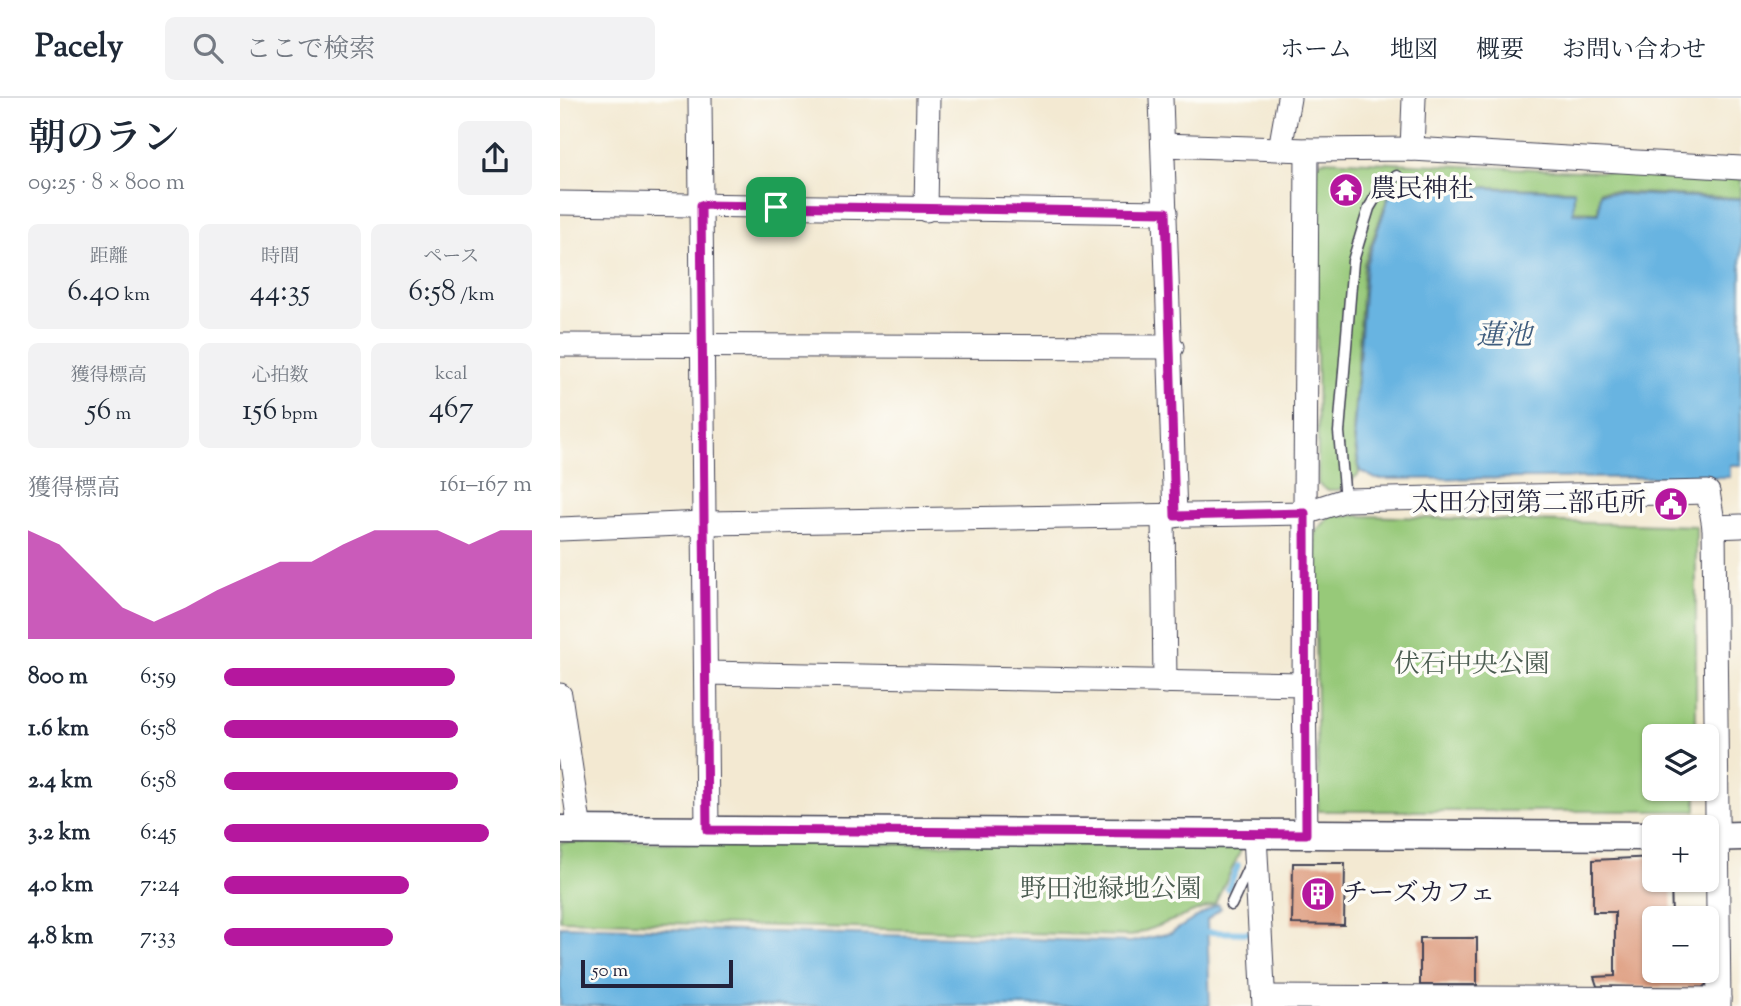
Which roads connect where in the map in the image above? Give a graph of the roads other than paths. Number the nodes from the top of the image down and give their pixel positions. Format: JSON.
{"nodes":[{"id":1,"x":700,"y":98,"type":"edge"},
{"id":2,"x":928,"y":98,"type":"edge"},
{"id":3,"x":1161,"y":98,"type":"edge"},
{"id":4,"x":1289,"y":98,"type":"edge"},
{"id":5,"x":1413,"y":98,"type":"edge"},
{"id":6,"x":1163,"y":145,"type":"junction"},
{"id":7,"x":1279,"y":149,"type":"junction"},
{"id":8,"x":1412,"y":149,"type":"junction"},
{"id":9,"x":1307,"y":150,"type":"junction"},
{"id":10,"x":1741,"y":169,"type":"edge"},
{"id":11,"x":1397,"y":176,"type":"dead end"},
{"id":12,"x":560,"y":203,"type":"edge"},
{"id":13,"x":701,"y":205,"type":"junction"},
{"id":14,"x":926,"y":210,"type":"junction"},
{"id":15,"x":1166,"y":212,"type":"junction"},
{"id":16,"x":703,"y":344,"type":"junction"},
{"id":17,"x":560,"y":345,"type":"edge"},
{"id":18,"x":1172,"y":348,"type":"junction"},
{"id":19,"x":1345,"y":500,"type":"junction"},
{"id":20,"x":1305,"y":513,"type":"junction"},
{"id":21,"x":1169,"y":516,"type":"junction"},
{"id":22,"x":705,"y":523,"type":"junction"},
{"id":23,"x":1741,"y":526,"type":"edge"},
{"id":24,"x":1714,"y":527,"type":"junction"},
{"id":25,"x":560,"y":529,"type":"edge"},
{"id":26,"x":706,"y":673,"type":"junction"},
{"id":27,"x":1165,"y":682,"type":"junction"},
{"id":28,"x":1304,"y":684,"type":"junction"},
{"id":29,"x":560,"y":695,"type":"edge"},
{"id":30,"x":570,"y":830,"type":"edge"},
{"id":31,"x":707,"y":830,"type":"junction"},
{"id":32,"x":1306,"y":834,"type":"junction"},
{"id":33,"x":1642,"y":836,"type":"edge"},
{"id":34,"x":1721,"y":836,"type":"edge"},
{"id":35,"x":1254,"y":845,"type":"junction"},
{"id":36,"x":1231,"y":905,"type":"dead end"},
{"id":37,"x":1264,"y":1002,"type":"edge"},
{"id":38,"x":1719,"y":1002,"type":"edge"}],
"edges":[{"from":1,"to":13,"type":"street"},
{"from":2,"to":14,"type":"street"},
{"from":3,"to":6,"type":"street"},
{"from":4,"to":7,"type":"street"},
{"from":5,"to":8,"type":"street"},
{"from":6,"to":7,"type":"street"},
{"from":6,"to":15,"type":"street"},
{"from":7,"to":9,"type":"street"},
{"from":8,"to":9,"type":"street"},
{"from":8,"to":10,"type":"street"},
{"from":9,"to":20,"type":"street"},
{"from":11,"to":19,"type":"lane"},
{"from":12,"to":13,"type":"street"},
{"from":13,"to":14,"type":"street"},
{"from":13,"to":16,"type":"street"},
{"from":14,"to":15,"type":"street"},
{"from":15,"to":18,"type":"street"},
{"from":16,"to":17,"type":"street"},
{"from":16,"to":18,"type":"street"},
{"from":16,"to":22,"type":"street"},
{"from":18,"to":21,"type":"street"},
{"from":19,"to":20,"type":"street"},
{"from":19,"to":24,"type":"street"},
{"from":20,"to":21,"type":"street"},
{"from":20,"to":28,"type":"street"},
{"from":21,"to":22,"type":"street"},
{"from":21,"to":27,"type":"street"},
{"from":22,"to":25,"type":"street"},
{"from":22,"to":26,"type":"street"},
{"from":23,"to":24,"type":"street"},
{"from":24,"to":34,"type":"street"},
{"from":26,"to":27,"type":"street"},
{"from":26,"to":31,"type":"street"},
{"from":27,"to":28,"type":"street"},
{"from":28,"to":32,"type":"street"},
{"from":29,"to":30,"type":"street"},
{"from":30,"to":31,"type":"street"},
{"from":31,"to":35,"type":"street"},
{"from":32,"to":33,"type":"street"},
{"from":32,"to":35,"type":"street"},
{"from":34,"to":38,"type":"street"},
{"from":35,"to":36,"type":"lane"},
{"from":35,"to":37,"type":"street"},
{"from":37,"to":38,"type":"street"}]}
